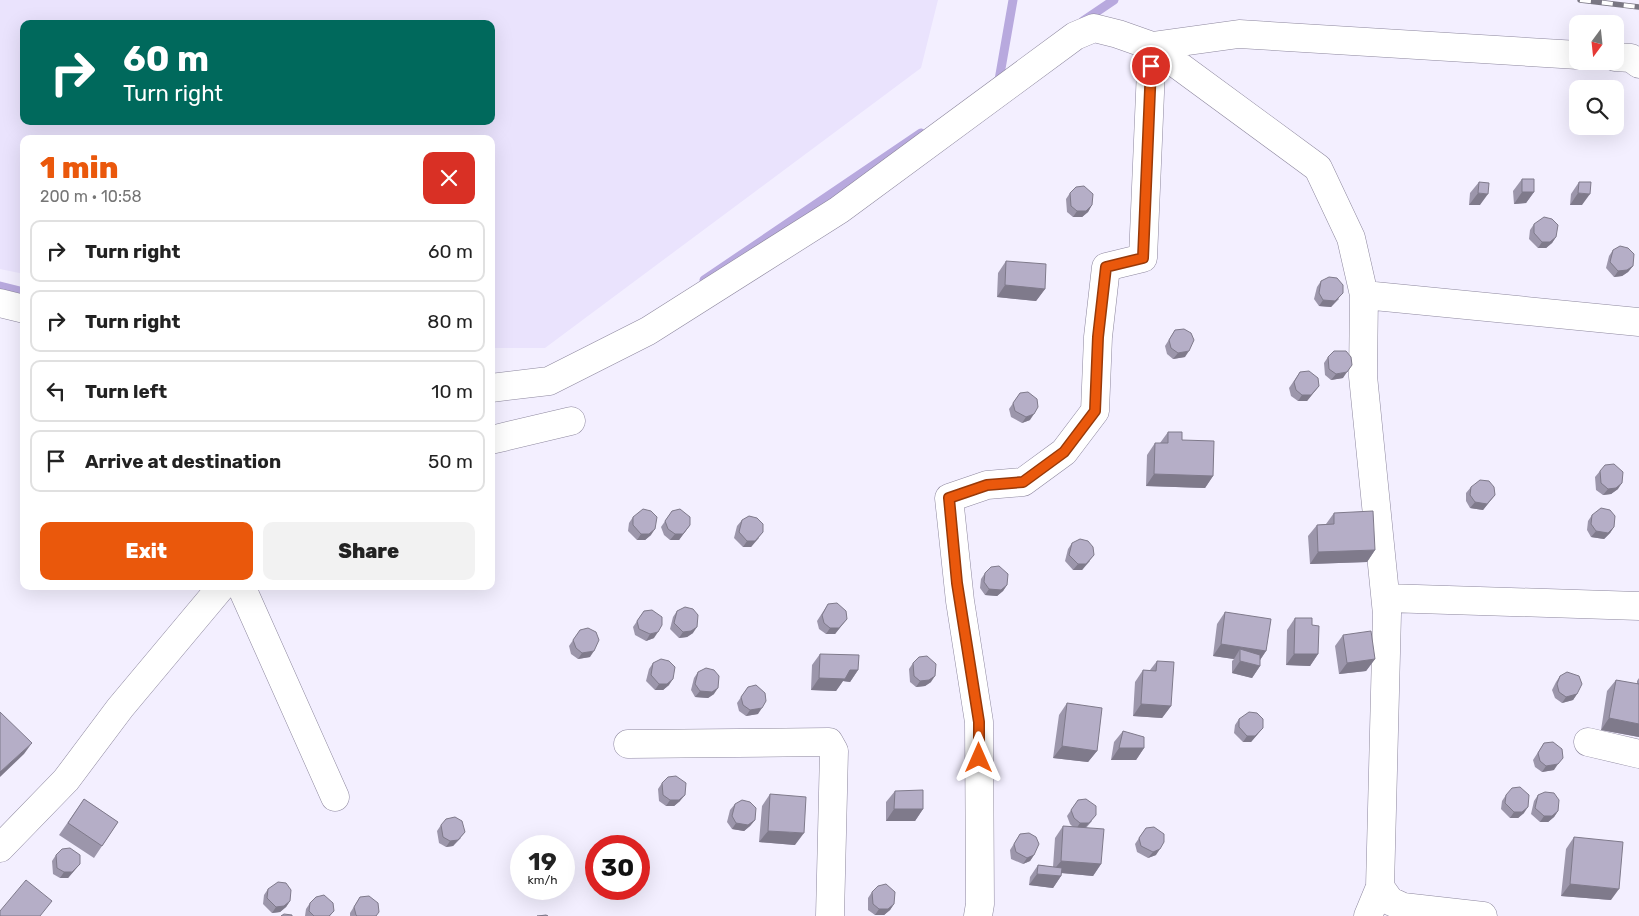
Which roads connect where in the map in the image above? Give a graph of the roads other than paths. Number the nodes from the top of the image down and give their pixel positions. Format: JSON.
{"nodes":[{"id":1,"x":1152,"y":46,"type":"junction"},
{"id":2,"x":1569,"y":54,"type":"edge"},
{"id":3,"x":1624,"y":58,"type":"edge"},
{"id":4,"x":1639,"y":64,"type":"edge"},
{"id":5,"x":1364,"y":295,"type":"junction"},
{"id":6,"x":0,"y":302,"type":"edge"},
{"id":7,"x":20,"y":307,"type":"edge"},
{"id":8,"x":1639,"y":322,"type":"edge"},
{"id":9,"x":495,"y":388,"type":"edge"},
{"id":10,"x":571,"y":421,"type":"dead end"},
{"id":11,"x":495,"y":439,"type":"edge"},
{"id":12,"x":219,"y":590,"type":"edge"},
{"id":13,"x":243,"y":590,"type":"edge"},
{"id":14,"x":1386,"y":598,"type":"junction"},
{"id":15,"x":1639,"y":606,"type":"edge"},
{"id":16,"x":1588,"y":742,"type":"dead end"},
{"id":17,"x":628,"y":744,"type":"dead end"},
{"id":18,"x":1639,"y":754,"type":"edge"},
{"id":19,"x":335,"y":797,"type":"dead end"},
{"id":20,"x":0,"y":848,"type":"edge"},
{"id":21,"x":1380,"y":887,"type":"junction"},
{"id":22,"x":830,"y":916,"type":"edge"},
{"id":23,"x":978,"y":916,"type":"edge"},
{"id":24,"x":1368,"y":916,"type":"edge"},
{"id":25,"x":1483,"y":916,"type":"edge"}],
"edges":[{"from":1,"to":2,"type":"street"},
{"from":1,"to":5,"type":"street"},
{"from":1,"to":9,"type":"street"},
{"from":1,"to":23,"type":"street"},
{"from":3,"to":4,"type":"street"},
{"from":5,"to":8,"type":"street"},
{"from":5,"to":14,"type":"street"},
{"from":6,"to":7,"type":"street"},
{"from":10,"to":11,"type":"street"},
{"from":12,"to":20,"type":"street"},
{"from":13,"to":19,"type":"street"},
{"from":14,"to":15,"type":"street"},
{"from":14,"to":21,"type":"street"},
{"from":16,"to":18,"type":"street"},
{"from":17,"to":22,"type":"street"},
{"from":21,"to":24,"type":"street"},
{"from":21,"to":25,"type":"street"}]}
